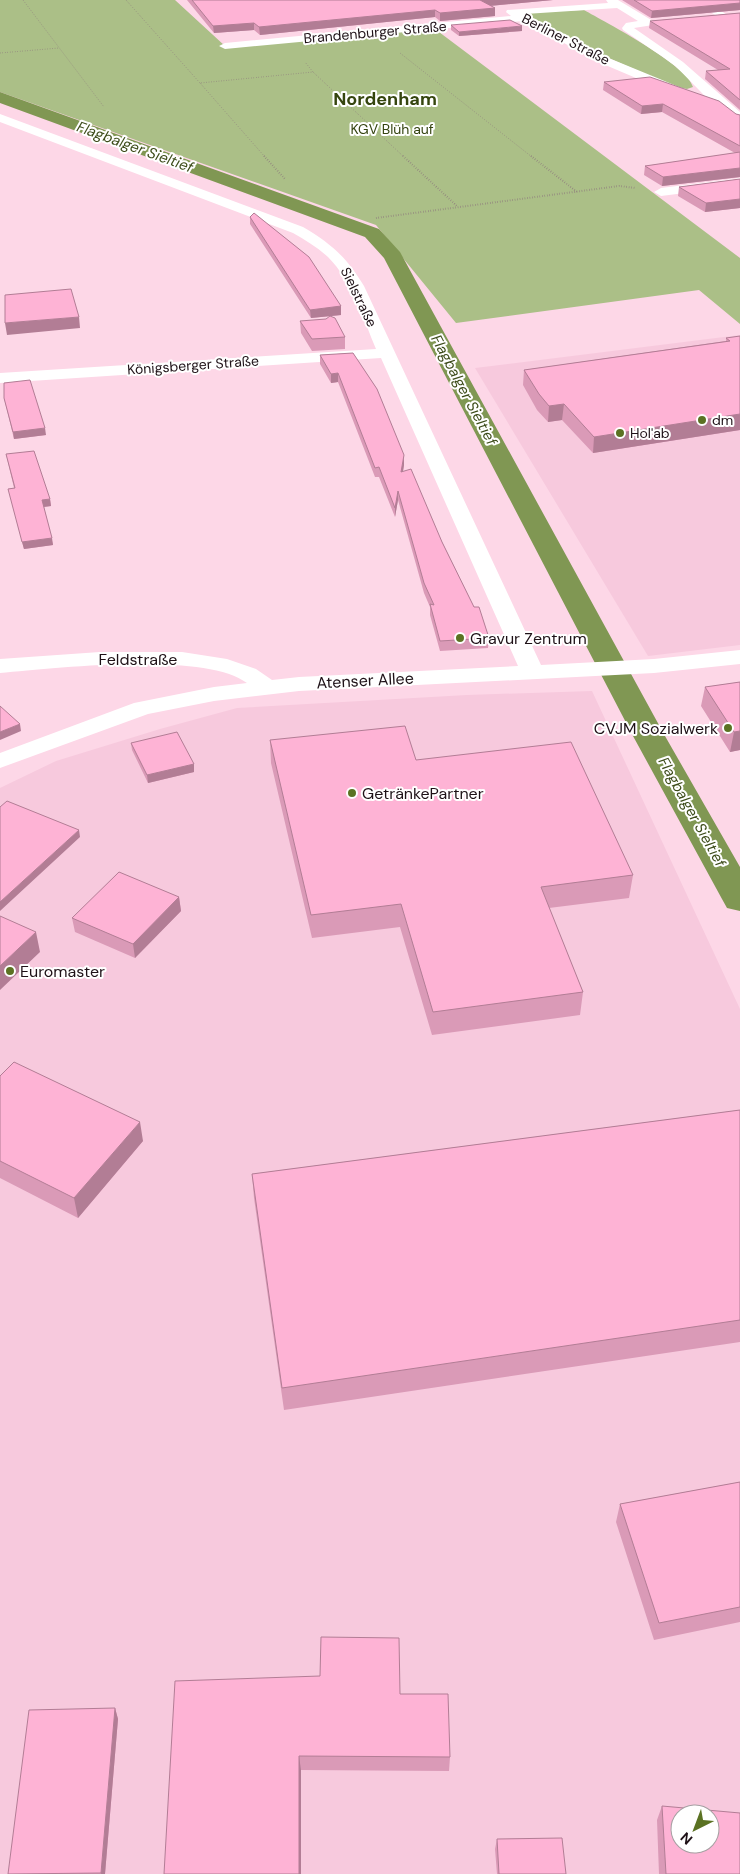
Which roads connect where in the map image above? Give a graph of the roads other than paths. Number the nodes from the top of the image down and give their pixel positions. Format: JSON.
{"nodes":[{"id":1,"x":696,"y":0,"type":"edge"},
{"id":2,"x":615,"y":2,"type":"edge"},
{"id":3,"x":525,"y":18,"type":"junction"},
{"id":4,"x":705,"y":18,"type":"edge"},
{"id":5,"x":225,"y":46,"type":"dead end"},
{"id":6,"x":723,"y":106,"type":"junction"},
{"id":7,"x":0,"y":118,"type":"edge"},
{"id":8,"x":740,"y":118,"type":"edge"},
{"id":9,"x":740,"y":182,"type":"edge"},
{"id":10,"x":661,"y":192,"type":"edge"},
{"id":11,"x":386,"y":353,"type":"junction"},
{"id":12,"x":0,"y":378,"type":"edge"},
{"id":13,"x":740,"y":657,"type":"edge"},
{"id":14,"x":0,"y":666,"type":"edge"},
{"id":15,"x":532,"y":671,"type":"junction"},
{"id":16,"x":268,"y":688,"type":"junction"},
{"id":17,"x":0,"y":761,"type":"edge"}],
"edges":[{"from":1,"to":4,"type":"street"},
{"from":2,"to":3,"type":"street","name":"Berliner Straße"},
{"from":2,"to":6,"type":"street","name":"Berliner Straße"},
{"from":3,"to":5,"type":"street","name":"Brandenburger Straße"},
{"from":3,"to":6,"type":"street","name":"Berliner Straße"},
{"from":6,"to":8,"type":"street","name":"Berliner Straße"},
{"from":7,"to":11,"type":"street","name":"Sielstraße"},
{"from":9,"to":10,"type":"street"},
{"from":11,"to":12,"type":"street","name":"Königsberger Straße"},
{"from":11,"to":15,"type":"street","name":"Sielstraße"},
{"from":13,"to":15,"type":"street","name":"Atenser Allee"},
{"from":14,"to":16,"type":"street","name":"Feldstraße"},
{"from":15,"to":16,"type":"street","name":"Atenser Allee"},
{"from":16,"to":17,"type":"street","name":"Atenser Allee"}]}
